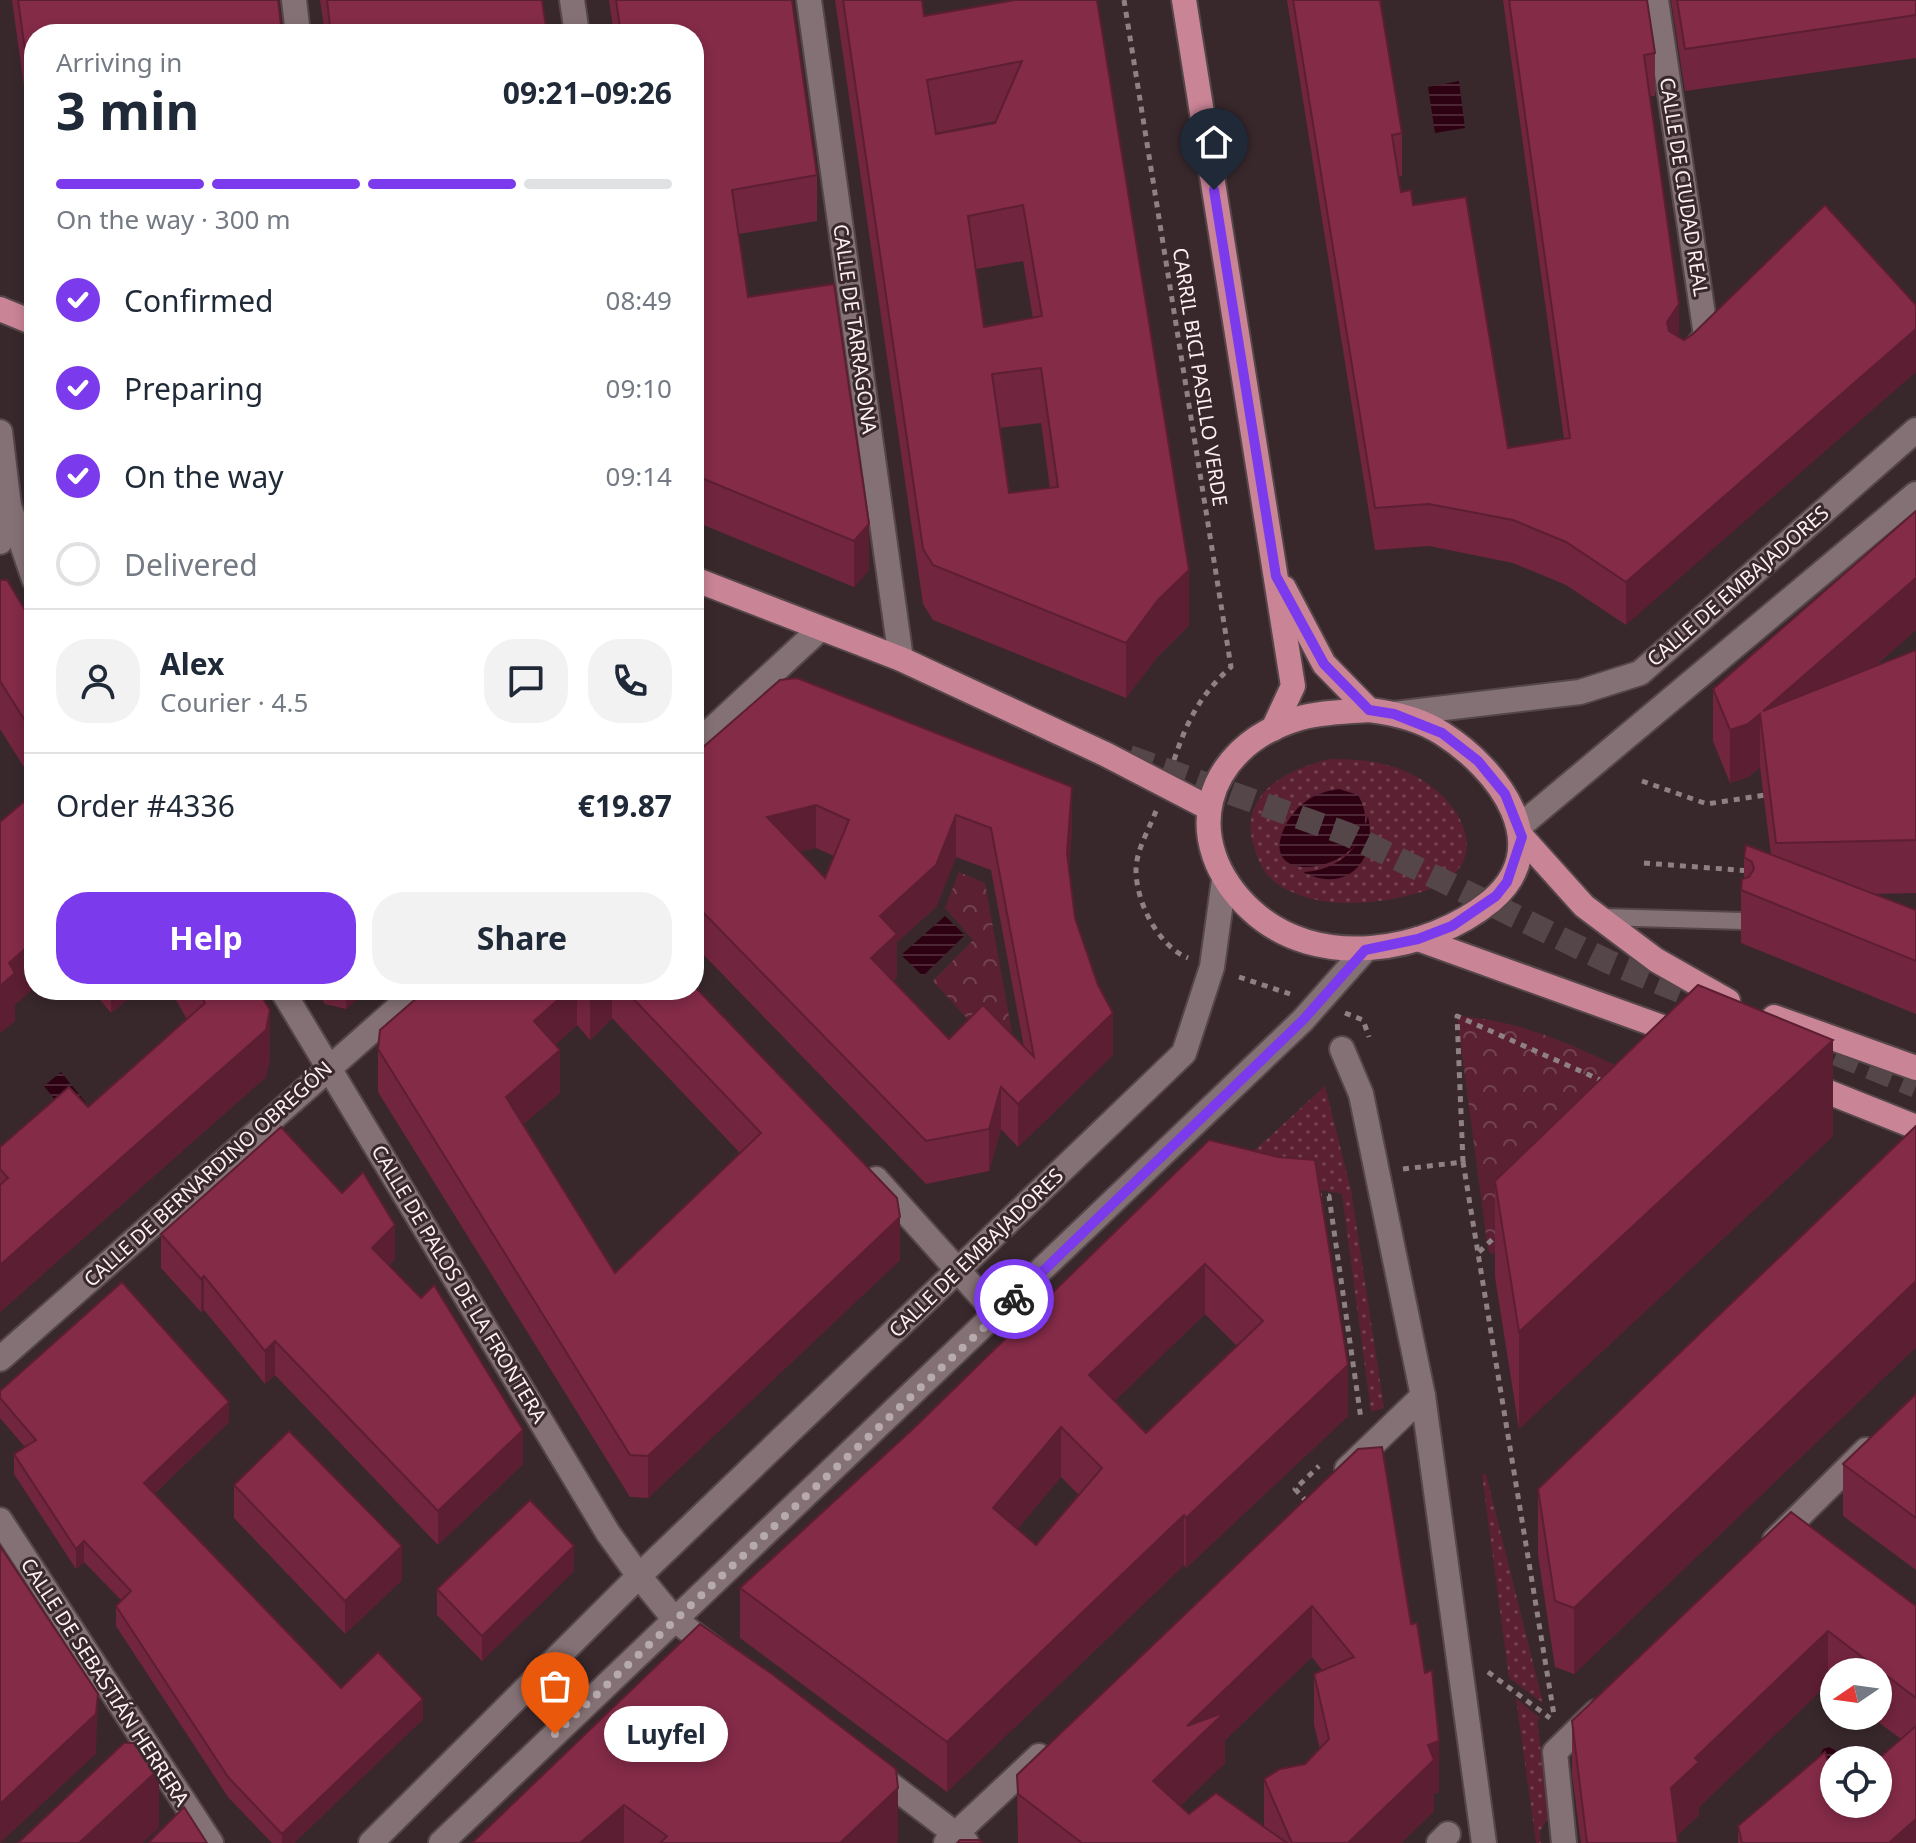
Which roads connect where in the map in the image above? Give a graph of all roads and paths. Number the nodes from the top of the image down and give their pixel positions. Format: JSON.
{"nodes":[{"id":1,"x":294,"y":0,"type":"edge"},
{"id":2,"x":572,"y":0,"type":"edge"},
{"id":3,"x":809,"y":0,"type":"edge"},
{"id":4,"x":1124,"y":0,"type":"edge"},
{"id":5,"x":1184,"y":0,"type":"edge"},
{"id":6,"x":1656,"y":0,"type":"edge"},
{"id":7,"x":297,"y":24,"type":"edge"},
{"id":8,"x":576,"y":24,"type":"edge"},
{"id":9,"x":0,"y":309,"type":"edge"},
{"id":10,"x":24,"y":319,"type":"edge"},
{"id":11,"x":1682,"y":367,"type":"edge"},
{"id":12,"x":1916,"y":430,"type":"edge"},
{"id":13,"x":0,"y":432,"type":"edge"},
{"id":14,"x":1916,"y":494,"type":"edge"},
{"id":15,"x":9,"y":506,"type":"junction"},
{"id":16,"x":0,"y":542,"type":"edge"},
{"id":17,"x":24,"y":550,"type":"edge"},
{"id":18,"x":1276,"y":576,"type":"junction"},
{"id":19,"x":704,"y":583,"type":"edge"},
{"id":20,"x":820,"y":629,"type":"junction"},
{"id":21,"x":901,"y":659,"type":"junction"},
{"id":22,"x":1369,"y":710,"type":"junction"},
{"id":23,"x":1394,"y":714,"type":"junction"},
{"id":24,"x":1273,"y":729,"type":"junction"},
{"id":25,"x":704,"y":737,"type":"edge"},
{"id":26,"x":1179,"y":742,"type":"dead end"},
{"id":27,"x":1642,"y":781,"type":"dead end"},
{"id":28,"x":1765,"y":795,"type":"edge"},
{"id":29,"x":1209,"y":808,"type":"junction"},
{"id":30,"x":1150,"y":825,"type":"dead end"},
{"id":31,"x":1521,"y":832,"type":"junction"},
{"id":32,"x":1644,"y":863,"type":"dead end"},
{"id":33,"x":1760,"y":872,"type":"edge"},
{"id":34,"x":1224,"y":880,"type":"junction"},
{"id":35,"x":1601,"y":917,"type":"junction"},
{"id":36,"x":1743,"y":921,"type":"dead end"},
{"id":37,"x":1418,"y":939,"type":"junction"},
{"id":38,"x":1365,"y":950,"type":"junction"},
{"id":39,"x":1185,"y":957,"type":"dead end"},
{"id":40,"x":1235,"y":975,"type":"dead end"},
{"id":41,"x":1289,"y":994,"type":"dead end"},
{"id":42,"x":288,"y":1000,"type":"edge"},
{"id":43,"x":406,"y":1000,"type":"edge"},
{"id":44,"x":1705,"y":1044,"type":"edge"},
{"id":45,"x":1342,"y":1049,"type":"dead end"},
{"id":46,"x":328,"y":1067,"type":"junction"},
{"id":47,"x":1916,"y":1068,"type":"edge"},
{"id":48,"x":1776,"y":1071,"type":"edge"},
{"id":49,"x":1616,"y":1087,"type":"edge"},
{"id":50,"x":1916,"y":1127,"type":"edge"},
{"id":51,"x":856,"y":1158,"type":"edge"},
{"id":52,"x":1463,"y":1162,"type":"junction"},
{"id":53,"x":1394,"y":1170,"type":"dead end"},
{"id":54,"x":1314,"y":1195,"type":"edge"},
{"id":55,"x":1501,"y":1232,"type":"edge"},
{"id":56,"x":1478,"y":1253,"type":"junction"},
{"id":57,"x":959,"y":1267,"type":"junction"},
{"id":58,"x":997,"y":1314,"type":"junction"},
{"id":59,"x":0,"y":1359,"type":"edge"},
{"id":60,"x":1423,"y":1396,"type":"junction"},
{"id":61,"x":1361,"y":1426,"type":"dead end"},
{"id":62,"x":1883,"y":1434,"type":"edge"},
{"id":63,"x":1328,"y":1457,"type":"dead end"},
{"id":64,"x":1332,"y":1483,"type":"edge"},
{"id":65,"x":1316,"y":1512,"type":"edge"},
{"id":66,"x":0,"y":1520,"type":"edge"},
{"id":67,"x":1795,"y":1521,"type":"junction"},
{"id":68,"x":1816,"y":1537,"type":"edge"},
{"id":69,"x":1761,"y":1553,"type":"edge"},
{"id":70,"x":639,"y":1576,"type":"junction"},
{"id":71,"x":675,"y":1620,"type":"junction"},
{"id":72,"x":1480,"y":1666,"type":"dead end"},
{"id":73,"x":737,"y":1668,"type":"edge"},
{"id":74,"x":1617,"y":1692,"type":"edge"},
{"id":75,"x":143,"y":1742,"type":"junction"},
{"id":76,"x":1053,"y":1743,"type":"edge"},
{"id":77,"x":125,"y":1760,"type":"edge"},
{"id":78,"x":859,"y":1760,"type":"edge"},
{"id":79,"x":1464,"y":1839,"type":"edge"},
{"id":80,"x":956,"y":1840,"type":"edge"},
{"id":81,"x":211,"y":1843,"type":"edge"},
{"id":82,"x":371,"y":1843,"type":"edge"},
{"id":83,"x":441,"y":1843,"type":"edge"},
{"id":84,"x":1564,"y":1843,"type":"edge"}],
"edges":[{"from":1,"to":7,"type":"main road"},
{"from":2,"to":8,"type":"main road"},
{"from":3,"to":21,"type":"main road","name":"CALLE DE TARRAGONA"},
{"from":4,"to":26,"type":"path","name":"CARRIL BICI PASILLO VERDE"},
{"from":5,"to":18,"type":"main road"},
{"from":6,"to":11,"type":"main road","name":"CALLE DE CIUDAD REAL"},
{"from":9,"to":10,"type":"main road"},
{"from":12,"to":23,"type":"main road","name":"CALLE DE EMBAJADORES"},
{"from":13,"to":15,"type":"main road"},
{"from":14,"to":31,"type":"main road"},
{"from":15,"to":16,"type":"main road"},
{"from":15,"to":17,"type":"main road"},
{"from":18,"to":22,"type":"main road"},
{"from":18,"to":24,"type":"main road"},
{"from":19,"to":20,"type":"main road"},
{"from":20,"to":21,"type":"main road"},
{"from":20,"to":25,"type":"main road"},
{"from":21,"to":29,"type":"main road"},
{"from":22,"to":23,"type":"main road"},
{"from":22,"to":24,"type":"main road"},
{"from":23,"to":31,"type":"main road"},
{"from":24,"to":29,"type":"main road"},
{"from":27,"to":28,"type":"path"},
{"from":29,"to":34,"type":"main road"},
{"from":30,"to":39,"type":"path"},
{"from":31,"to":35,"type":"main road"},
{"from":31,"to":37,"type":"main road"},
{"from":32,"to":33,"type":"path"},
{"from":34,"to":38,"type":"main road"},
{"from":34,"to":57,"type":"main road","name":"CALLE DE EMBAJADORES"},
{"from":35,"to":36,"type":"lane"},
{"from":35,"to":47,"type":"main road"},
{"from":37,"to":38,"type":"main road"},
{"from":37,"to":44,"type":"main road"},
{"from":38,"to":58,"type":"main road"},
{"from":40,"to":41,"type":"path"},
{"from":42,"to":46,"type":"main road","name":"CALLE DE PALOS DE LA FRONTERA"},
{"from":43,"to":46,"type":"main road","name":"CALLE DE BERNARDINO OBREGÓN"},
{"from":45,"to":60,"type":"main road"},
{"from":46,"to":59,"type":"main road","name":"CALLE DE BERNARDINO OBREGÓN"},
{"from":46,"to":70,"type":"main road","name":"CALLE DE PALOS DE LA FRONTERA"},
{"from":48,"to":50,"type":"main road"},
{"from":49,"to":52,"type":"path"},
{"from":51,"to":57,"type":"main road"},
{"from":52,"to":53,"type":"path"},
{"from":52,"to":56,"type":"path"},
{"from":54,"to":61,"type":"path"},
{"from":55,"to":56,"type":"path"},
{"from":56,"to":72,"type":"path"},
{"from":57,"to":58,"type":"main road"},
{"from":57,"to":70,"type":"main road","name":"CALLE DE EMBAJADORES"},
{"from":58,"to":71,"type":"main road"},
{"from":60,"to":64,"type":"main road"},
{"from":60,"to":79,"type":"main road"},
{"from":62,"to":67,"type":"main road"},
{"from":63,"to":65,"type":"path"},
{"from":66,"to":75,"type":"main road","name":"CALLE DE SEBASTIÁN HERRERA"},
{"from":67,"to":68,"type":"main road"},
{"from":67,"to":69,"type":"main road"},
{"from":70,"to":71,"type":"main road"},
{"from":70,"to":82,"type":"main road","name":"CALLE DE EMBAJADORES"},
{"from":71,"to":73,"type":"main road"},
{"from":71,"to":83,"type":"main road"},
{"from":74,"to":84,"type":"main road"},
{"from":75,"to":77,"type":"main road"},
{"from":75,"to":81,"type":"main road","name":"CALLE DE SEBASTIÁN HERRERA"},
{"from":76,"to":80,"type":"main road"},
{"from":78,"to":80,"type":"main road"}]}
